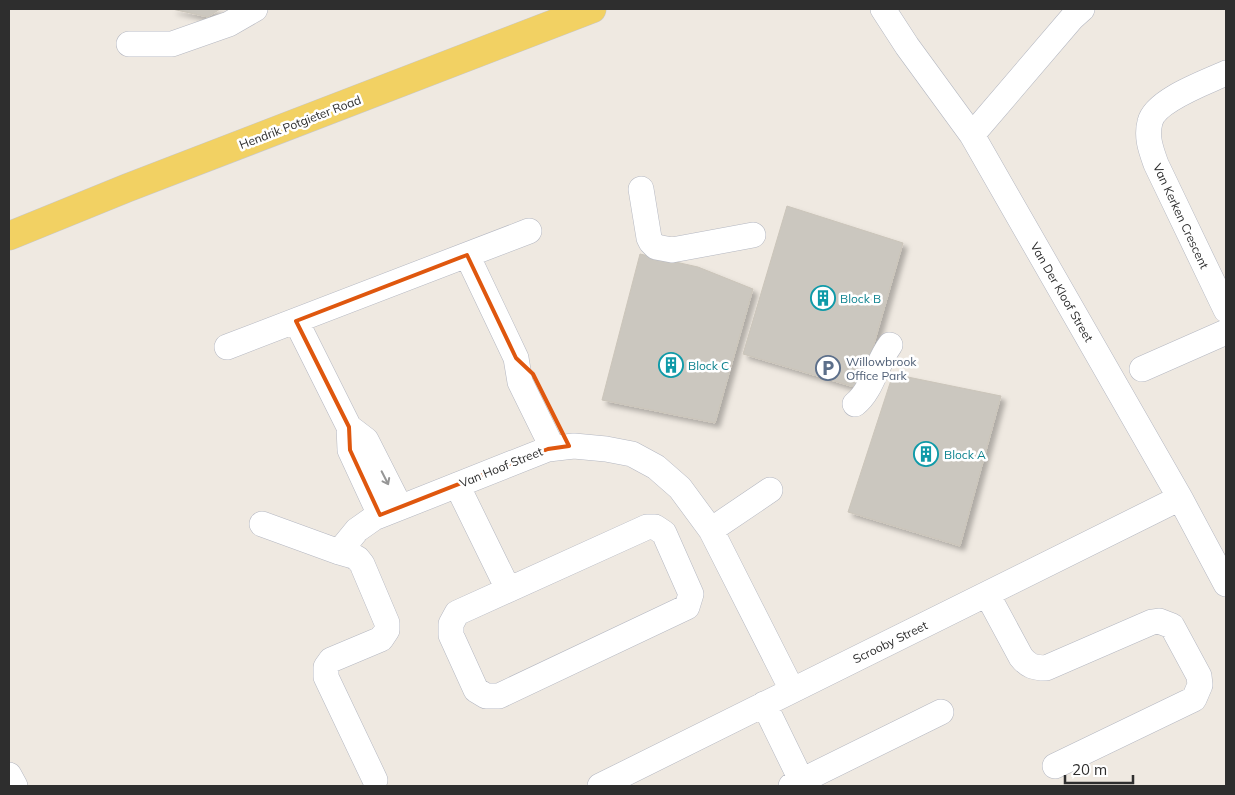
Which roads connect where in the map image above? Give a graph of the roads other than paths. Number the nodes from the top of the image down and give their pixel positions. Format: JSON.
{"nodes":[{"id":1,"x":255,"y":9,"type":"edge"},
{"id":2,"x":592,"y":9,"type":"edge"},
{"id":3,"x":883,"y":9,"type":"edge"},
{"id":4,"x":1082,"y":9,"type":"edge"},
{"id":5,"x":129,"y":44,"type":"dead end"},
{"id":6,"x":1226,"y":73,"type":"edge"},
{"id":7,"x":972,"y":135,"type":"junction"},
{"id":8,"x":641,"y":189,"type":"dead end"},
{"id":9,"x":529,"y":231,"type":"dead end"},
{"id":10,"x":753,"y":235,"type":"dead end"},
{"id":11,"x":9,"y":236,"type":"edge"},
{"id":12,"x":467,"y":255,"type":"junction"},
{"id":13,"x":1226,"y":310,"type":"edge"},
{"id":14,"x":296,"y":320,"type":"junction"},
{"id":15,"x":1226,"y":332,"type":"edge"},
{"id":16,"x":890,"y":345,"type":"dead end"},
{"id":17,"x":227,"y":347,"type":"dead end"},
{"id":18,"x":1142,"y":369,"type":"dead end"},
{"id":19,"x":855,"y":404,"type":"dead end"},
{"id":20,"x":561,"y":447,"type":"junction"},
{"id":21,"x":457,"y":485,"type":"junction"},
{"id":22,"x":770,"y":490,"type":"dead end"},
{"id":23,"x":1180,"y":498,"type":"junction"},
{"id":24,"x":390,"y":511,"type":"junction"},
{"id":25,"x":262,"y":524,"type":"dead end"},
{"id":26,"x":712,"y":530,"type":"junction"},
{"id":27,"x":339,"y":552,"type":"junction"},
{"id":28,"x":1226,"y":584,"type":"edge"},
{"id":29,"x":508,"y":589,"type":"junction"},
{"id":30,"x":987,"y":594,"type":"junction"},
{"id":31,"x":792,"y":690,"type":"junction"},
{"id":32,"x":764,"y":704,"type":"junction"},
{"id":33,"x":941,"y":712,"type":"dead end"},
{"id":34,"x":1055,"y":766,"type":"dead end"},
{"id":35,"x":9,"y":775,"type":"edge"},
{"id":36,"x":375,"y":780,"type":"dead end"},
{"id":37,"x":799,"y":785,"type":"edge"},
{"id":38,"x":15,"y":786,"type":"edge"},
{"id":39,"x":600,"y":786,"type":"edge"}],
"edges":[{"from":1,"to":5,"type":"street"},
{"from":2,"to":11,"type":"main road","name":"Hendrik Potgieter Road"},
{"from":3,"to":7,"type":"street","name":"Van Der Kloof Street"},
{"from":4,"to":7,"type":"street"},
{"from":6,"to":13,"type":"street","name":"Van Kerken Crescent"},
{"from":7,"to":23,"type":"street","name":"Van Der Kloof Street"},
{"from":8,"to":10,"type":"street"},
{"from":9,"to":12,"type":"street"},
{"from":12,"to":14,"type":"street"},
{"from":12,"to":20,"type":"street"},
{"from":14,"to":17,"type":"street"},
{"from":14,"to":24,"type":"street"},
{"from":15,"to":18,"type":"street"},
{"from":16,"to":19,"type":"street"},
{"from":20,"to":21,"type":"street","name":"Van Hoof Street"},
{"from":20,"to":26,"type":"street","name":"Van Hoof Street"},
{"from":21,"to":24,"type":"street","name":"Van Hoof Street"},
{"from":21,"to":29,"type":"street"},
{"from":22,"to":26,"type":"street"},
{"from":23,"to":28,"type":"street","name":"Van Der Kloof Street"},
{"from":23,"to":30,"type":"street","name":"Scrooby Street"},
{"from":24,"to":27,"type":"street","name":"Van Hoof Street"},
{"from":25,"to":27,"type":"street"},
{"from":26,"to":31,"type":"street","name":"Van Hoof Street"},
{"from":27,"to":36,"type":"street"},
{"from":29,"to":29,"type":"street"},
{"from":30,"to":31,"type":"street","name":"Scrooby Street"},
{"from":30,"to":34,"type":"street"},
{"from":31,"to":32,"type":"street","name":"Scrooby Street"},
{"from":32,"to":37,"type":"street"},
{"from":32,"to":39,"type":"street","name":"Scrooby Street"},
{"from":33,"to":37,"type":"street"},
{"from":35,"to":38,"type":"street"}]}
